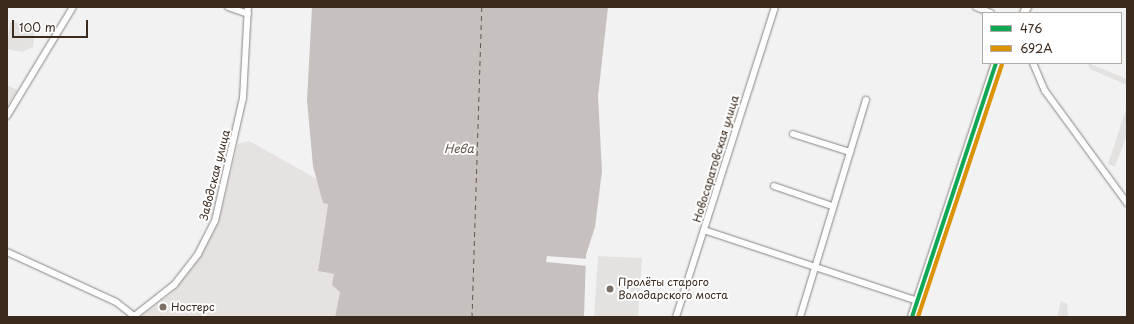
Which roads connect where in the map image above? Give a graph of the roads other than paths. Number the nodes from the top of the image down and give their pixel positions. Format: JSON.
{"nodes":[{"id":1,"x":73,"y":7,"type":"edge"},
{"id":2,"x":228,"y":7,"type":"edge"},
{"id":3,"x":248,"y":7,"type":"edge"},
{"id":4,"x":775,"y":7,"type":"edge"},
{"id":5,"x":976,"y":7,"type":"edge"},
{"id":6,"x":988,"y":12,"type":"edge"},
{"id":7,"x":248,"y":14,"type":"junction"},
{"id":8,"x":996,"y":64,"type":"edge"},
{"id":9,"x":1033,"y":64,"type":"edge"},
{"id":10,"x":866,"y":100,"type":"dead end"},
{"id":11,"x":7,"y":116,"type":"edge"},
{"id":12,"x":793,"y":134,"type":"dead end"},
{"id":13,"x":850,"y":152,"type":"junction"},
{"id":14,"x":774,"y":186,"type":"dead end"},
{"id":15,"x":1127,"y":203,"type":"edge"},
{"id":16,"x":832,"y":206,"type":"junction"},
{"id":17,"x":704,"y":230,"type":"junction"},
{"id":18,"x":7,"y":252,"type":"edge"},
{"id":19,"x":815,"y":267,"type":"junction"},
{"id":20,"x":917,"y":301,"type":"junction"},
{"id":21,"x":133,"y":317,"type":"edge"},
{"id":22,"x":676,"y":317,"type":"edge"},
{"id":23,"x":800,"y":317,"type":"edge"},
{"id":24,"x":912,"y":317,"type":"edge"}],
"edges":[{"from":1,"to":11,"type":"street"},
{"from":2,"to":7,"type":"street"},
{"from":3,"to":7,"type":"street","name":"Заводская улица"},
{"from":4,"to":17,"type":"street","name":"Новосаратовская улица"},
{"from":5,"to":6,"type":"street"},
{"from":7,"to":21,"type":"street","name":"Заводская улица"},
{"from":8,"to":20,"type":"main road"},
{"from":9,"to":15,"type":"street"},
{"from":10,"to":13,"type":"street"},
{"from":12,"to":13,"type":"street"},
{"from":13,"to":16,"type":"street"},
{"from":14,"to":16,"type":"street"},
{"from":16,"to":19,"type":"street"},
{"from":17,"to":19,"type":"street"},
{"from":17,"to":22,"type":"street","name":"Новосаратовская улица"},
{"from":18,"to":21,"type":"street"},
{"from":19,"to":20,"type":"street"},
{"from":19,"to":23,"type":"street"},
{"from":20,"to":24,"type":"main road"}]}
